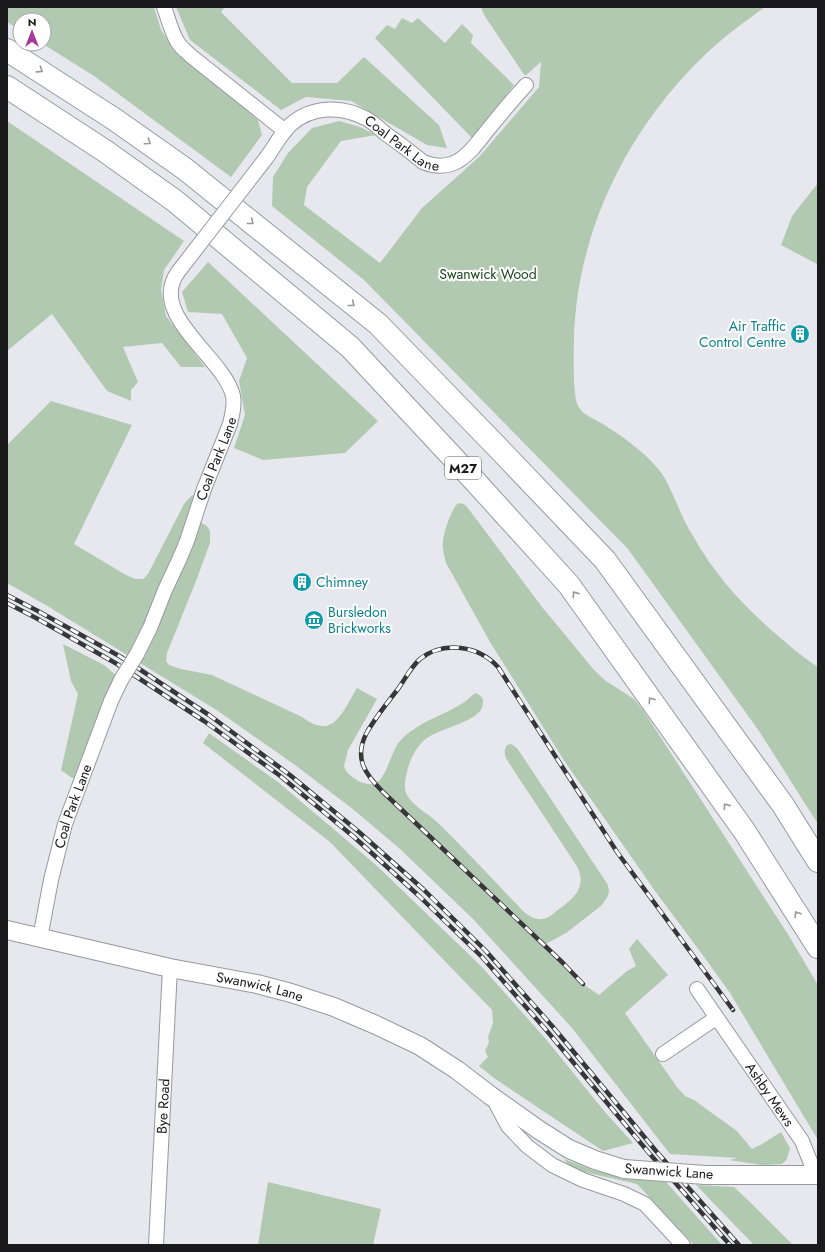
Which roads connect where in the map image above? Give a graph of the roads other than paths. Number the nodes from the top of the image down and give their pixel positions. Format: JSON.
{"nodes":[{"id":1,"x":164,"y":7,"type":"edge"},
{"id":2,"x":7,"y":50,"type":"edge"},
{"id":3,"x":526,"y":85,"type":"dead end"},
{"id":4,"x":7,"y":87,"type":"edge"},
{"id":5,"x":285,"y":131,"type":"junction"},
{"id":6,"x":818,"y":861,"type":"edge"},
{"id":7,"x":7,"y":930,"type":"edge"},
{"id":8,"x":40,"y":938,"type":"junction"},
{"id":9,"x":818,"y":947,"type":"edge"},
{"id":10,"x":170,"y":968,"type":"junction"},
{"id":11,"x":697,"y":989,"type":"dead end"},
{"id":12,"x":716,"y":1018,"type":"junction"},
{"id":13,"x":662,"y":1054,"type":"dead end"},
{"id":14,"x":491,"y":1096,"type":"junction"},
{"id":15,"x":816,"y":1175,"type":"edge"},
{"id":16,"x":156,"y":1245,"type":"edge"},
{"id":17,"x":683,"y":1245,"type":"edge"}],
"edges":[{"from":1,"to":5,"type":"street"},
{"from":2,"to":6,"type":"highway","number":"M27","one_way":true},
{"from":3,"to":5,"type":"street","name":"Coal Park Lane"},
{"from":9,"to":4,"type":"highway","number":"M27","one_way":true},
{"from":5,"to":8,"type":"street","name":"Coal Park Lane","bridge":true},
{"from":7,"to":8,"type":"street","name":"Swanwick Lane"},
{"from":8,"to":10,"type":"street","name":"Swanwick Lane"},
{"from":10,"to":14,"type":"street","name":"Swanwick Lane"},
{"from":10,"to":16,"type":"street","name":"Bye Road"},
{"from":11,"to":12,"type":"street","name":"Ashby Mews"},
{"from":12,"to":13,"type":"street"},
{"from":12,"to":15,"type":"street","name":"Ashby Mews"},
{"from":14,"to":15,"type":"street","name":"Swanwick Lane","bridge":true},
{"from":14,"to":17,"type":"street","name":"Swanwick Lane"}]}
